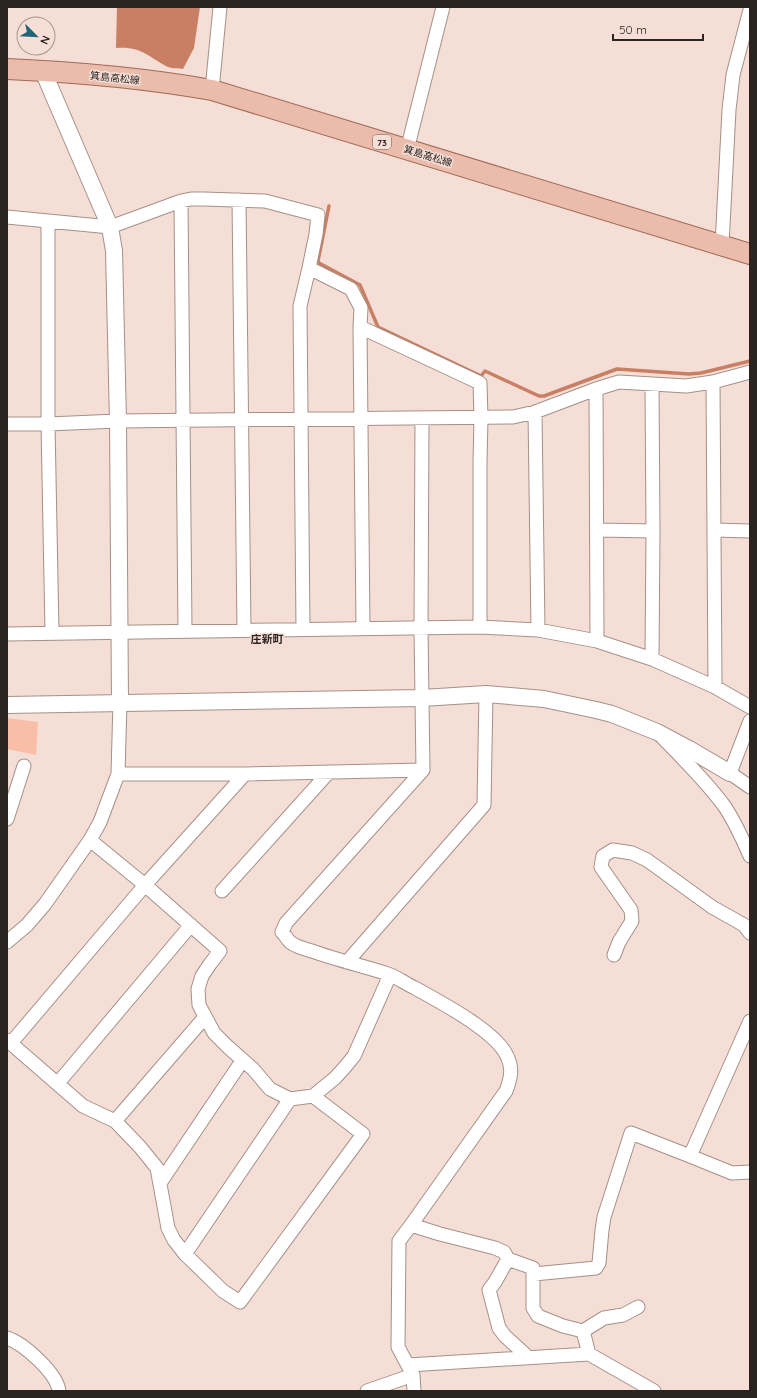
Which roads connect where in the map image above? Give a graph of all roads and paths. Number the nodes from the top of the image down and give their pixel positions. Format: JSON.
{"nodes":[{"id":1,"x":220,"y":7,"type":"edge"},
{"id":2,"x":443,"y":7,"type":"edge"},
{"id":3,"x":750,"y":10,"type":"edge"},
{"id":4,"x":7,"y":69,"type":"edge"},
{"id":5,"x":43,"y":71,"type":"junction"},
{"id":6,"x":212,"y":90,"type":"junction"},
{"id":7,"x":407,"y":150,"type":"junction"},
{"id":8,"x":239,"y":200,"type":"junction"},
{"id":9,"x":181,"y":201,"type":"junction"},
{"id":10,"x":7,"y":217,"type":"edge"},
{"id":11,"x":48,"y":221,"type":"junction"},
{"id":12,"x":110,"y":227,"type":"junction"},
{"id":13,"x":722,"y":245,"type":"junction"},
{"id":14,"x":750,"y":254,"type":"edge"},
{"id":15,"x":309,"y":268,"type":"junction"},
{"id":16,"x":360,"y":327,"type":"junction"},
{"id":17,"x":750,"y":372,"type":"edge"},
{"id":18,"x":713,"y":382,"type":"junction"},
{"id":19,"x":652,"y":384,"type":"junction"},
{"id":20,"x":596,"y":389,"type":"junction"},
{"id":21,"x":536,"y":412,"type":"junction"},
{"id":22,"x":481,"y":418,"type":"junction"},
{"id":23,"x":300,"y":419,"type":"junction"},
{"id":24,"x":361,"y":419,"type":"junction"},
{"id":25,"x":422,"y":419,"type":"junction"},
{"id":26,"x":118,"y":420,"type":"junction"},
{"id":27,"x":183,"y":420,"type":"junction"},
{"id":28,"x":241,"y":420,"type":"junction"},
{"id":29,"x":7,"y":424,"type":"edge"},
{"id":30,"x":48,"y":424,"type":"junction"},
{"id":31,"x":597,"y":530,"type":"junction"},
{"id":32,"x":714,"y":530,"type":"junction"},
{"id":33,"x":750,"y":530,"type":"edge"},
{"id":34,"x":653,"y":531,"type":"junction"},
{"id":35,"x":480,"y":627,"type":"junction"},
{"id":36,"x":363,"y":628,"type":"junction"},
{"id":37,"x":303,"y":629,"type":"junction"},
{"id":38,"x":421,"y":629,"type":"junction"},
{"id":39,"x":244,"y":630,"type":"junction"},
{"id":40,"x":538,"y":630,"type":"junction"},
{"id":41,"x":185,"y":631,"type":"junction"},
{"id":42,"x":120,"y":632,"type":"junction"},
{"id":43,"x":52,"y":633,"type":"junction"},
{"id":44,"x":7,"y":634,"type":"edge"},
{"id":45,"x":597,"y":641,"type":"junction"},
{"id":46,"x":652,"y":659,"type":"junction"},
{"id":47,"x":715,"y":686,"type":"junction"},
{"id":48,"x":486,"y":694,"type":"junction"},
{"id":49,"x":422,"y":698,"type":"junction"},
{"id":50,"x":120,"y":702,"type":"junction"},
{"id":51,"x":7,"y":705,"type":"edge"},
{"id":52,"x":750,"y":707,"type":"edge"},
{"id":53,"x":750,"y":721,"type":"edge"},
{"id":54,"x":657,"y":732,"type":"junction"},
{"id":55,"x":24,"y":766,"type":"dead end"},
{"id":56,"x":423,"y":770,"type":"junction"},
{"id":57,"x":329,"y":772,"type":"junction"},
{"id":58,"x":730,"y":773,"type":"junction"},
{"id":59,"x":118,"y":774,"type":"junction"},
{"id":60,"x":245,"y":774,"type":"junction"},
{"id":61,"x":750,"y":787,"type":"edge"},
{"id":62,"x":7,"y":819,"type":"edge"},
{"id":63,"x":90,"y":840,"type":"junction"},
{"id":64,"x":750,"y":856,"type":"edge"},
{"id":65,"x":145,"y":885,"type":"junction"},
{"id":66,"x":222,"y":891,"type":"dead end"},
{"id":67,"x":192,"y":925,"type":"junction"},
{"id":68,"x":750,"y":933,"type":"edge"},
{"id":69,"x":7,"y":942,"type":"edge"},
{"id":70,"x":614,"y":955,"type":"dead end"},
{"id":71,"x":347,"y":962,"type":"junction"},
{"id":72,"x":390,"y":975,"type":"junction"},
{"id":73,"x":205,"y":1017,"type":"junction"},
{"id":74,"x":750,"y":1021,"type":"edge"},
{"id":75,"x":9,"y":1041,"type":"edge"},
{"id":76,"x":242,"y":1060,"type":"junction"},
{"id":77,"x":58,"y":1083,"type":"junction"},
{"id":78,"x":313,"y":1096,"type":"junction"},
{"id":79,"x":290,"y":1099,"type":"junction"},
{"id":80,"x":115,"y":1121,"type":"junction"},
{"id":81,"x":690,"y":1156,"type":"junction"},
{"id":82,"x":750,"y":1172,"type":"edge"},
{"id":83,"x":160,"y":1183,"type":"junction"},
{"id":84,"x":411,"y":1225,"type":"junction"},
{"id":85,"x":185,"y":1254,"type":"junction"},
{"id":86,"x":508,"y":1259,"type":"junction"},
{"id":87,"x":534,"y":1274,"type":"junction"},
{"id":88,"x":638,"y":1308,"type":"dead end"},
{"id":89,"x":583,"y":1332,"type":"junction"},
{"id":90,"x":7,"y":1338,"type":"edge"},
{"id":91,"x":589,"y":1354,"type":"junction"},
{"id":92,"x":529,"y":1358,"type":"junction"},
{"id":93,"x":411,"y":1370,"type":"junction"},
{"id":94,"x":59,"y":1391,"type":"edge"},
{"id":95,"x":367,"y":1391,"type":"edge"},
{"id":96,"x":414,"y":1391,"type":"edge"},
{"id":97,"x":654,"y":1391,"type":"edge"}],
"edges":[{"from":1,"to":6,"type":"street"},
{"from":2,"to":7,"type":"street"},
{"from":3,"to":13,"type":"street"},
{"from":4,"to":5,"type":"main road","name":"箕島高松線","number":"73"},
{"from":5,"to":6,"type":"main road","name":"箕島高松線","number":"73"},
{"from":5,"to":12,"type":"street"},
{"from":6,"to":7,"type":"main road","name":"箕島高松線","number":"73"},
{"from":7,"to":13,"type":"main road","name":"箕島高松線","number":"73"},
{"from":8,"to":9,"type":"street"},
{"from":8,"to":15,"type":"street"},
{"from":8,"to":28,"type":"street"},
{"from":9,"to":12,"type":"street"},
{"from":9,"to":27,"type":"street"},
{"from":10,"to":11,"type":"street"},
{"from":11,"to":12,"type":"street"},
{"from":11,"to":30,"type":"street"},
{"from":12,"to":26,"type":"street"},
{"from":13,"to":14,"type":"main road","name":"箕島高松線","number":"73"},
{"from":15,"to":16,"type":"street"},
{"from":15,"to":23,"type":"street"},
{"from":16,"to":22,"type":"street"},
{"from":16,"to":24,"type":"street"},
{"from":17,"to":18,"type":"street"},
{"from":18,"to":19,"type":"street"},
{"from":18,"to":32,"type":"street"},
{"from":19,"to":20,"type":"street"},
{"from":19,"to":34,"type":"street"},
{"from":20,"to":21,"type":"street"},
{"from":20,"to":31,"type":"street"},
{"from":21,"to":22,"type":"street"},
{"from":21,"to":40,"type":"street"},
{"from":22,"to":25,"type":"street"},
{"from":22,"to":35,"type":"street"},
{"from":23,"to":24,"type":"street"},
{"from":23,"to":28,"type":"street"},
{"from":23,"to":37,"type":"street"},
{"from":24,"to":25,"type":"street"},
{"from":24,"to":36,"type":"street"},
{"from":25,"to":38,"type":"street"},
{"from":26,"to":27,"type":"street"},
{"from":26,"to":30,"type":"street"},
{"from":26,"to":42,"type":"street"},
{"from":27,"to":28,"type":"street"},
{"from":27,"to":41,"type":"street"},
{"from":28,"to":39,"type":"street"},
{"from":29,"to":30,"type":"street"},
{"from":30,"to":43,"type":"street"},
{"from":31,"to":34,"type":"street"},
{"from":31,"to":45,"type":"street"},
{"from":32,"to":33,"type":"street"},
{"from":32,"to":47,"type":"street"},
{"from":34,"to":46,"type":"street"},
{"from":35,"to":38,"type":"street"},
{"from":35,"to":40,"type":"street"},
{"from":36,"to":37,"type":"street"},
{"from":36,"to":38,"type":"street"},
{"from":37,"to":39,"type":"street"},
{"from":38,"to":49,"type":"street"},
{"from":39,"to":41,"type":"street"},
{"from":40,"to":45,"type":"street"},
{"from":41,"to":42,"type":"street"},
{"from":42,"to":43,"type":"street"},
{"from":42,"to":50,"type":"street"},
{"from":43,"to":44,"type":"street"},
{"from":45,"to":46,"type":"street"},
{"from":46,"to":47,"type":"street"},
{"from":47,"to":52,"type":"street"},
{"from":48,"to":49,"type":"street"},
{"from":48,"to":54,"type":"street"},
{"from":48,"to":71,"type":"street"},
{"from":49,"to":50,"type":"street"},
{"from":49,"to":56,"type":"street"},
{"from":50,"to":51,"type":"street"},
{"from":50,"to":59,"type":"street"},
{"from":53,"to":58,"type":"street"},
{"from":54,"to":58,"type":"street"},
{"from":54,"to":64,"type":"street"},
{"from":55,"to":62,"type":"street"},
{"from":56,"to":57,"type":"street"},
{"from":56,"to":71,"type":"street"},
{"from":57,"to":60,"type":"street"},
{"from":57,"to":66,"type":"street"},
{"from":58,"to":61,"type":"street"},
{"from":59,"to":60,"type":"street"},
{"from":59,"to":63,"type":"street"},
{"from":60,"to":65,"type":"street"},
{"from":63,"to":65,"type":"street"},
{"from":63,"to":69,"type":"street"},
{"from":65,"to":67,"type":"street"},
{"from":65,"to":75,"type":"street"},
{"from":67,"to":73,"type":"street"},
{"from":67,"to":77,"type":"street"},
{"from":68,"to":70,"type":"street"},
{"from":71,"to":72,"type":"street"},
{"from":72,"to":78,"type":"street"},
{"from":72,"to":84,"type":"street"},
{"from":73,"to":76,"type":"street"},
{"from":73,"to":80,"type":"street"},
{"from":74,"to":81,"type":"street"},
{"from":75,"to":77,"type":"street"},
{"from":76,"to":79,"type":"street"},
{"from":76,"to":83,"type":"street"},
{"from":77,"to":80,"type":"street"},
{"from":78,"to":79,"type":"street"},
{"from":78,"to":85,"type":"street"},
{"from":79,"to":85,"type":"street"},
{"from":80,"to":83,"type":"street"},
{"from":81,"to":82,"type":"street"},
{"from":81,"to":87,"type":"street"},
{"from":83,"to":85,"type":"street"},
{"from":84,"to":86,"type":"street"},
{"from":84,"to":93,"type":"street"},
{"from":86,"to":87,"type":"street"},
{"from":86,"to":92,"type":"street"},
{"from":87,"to":89,"type":"street"},
{"from":88,"to":89,"type":"street"},
{"from":89,"to":91,"type":"street"},
{"from":90,"to":94,"type":"street"},
{"from":91,"to":92,"type":"street"},
{"from":91,"to":97,"type":"street"},
{"from":92,"to":93,"type":"street"},
{"from":93,"to":95,"type":"street"},
{"from":93,"to":96,"type":"street"}]}
